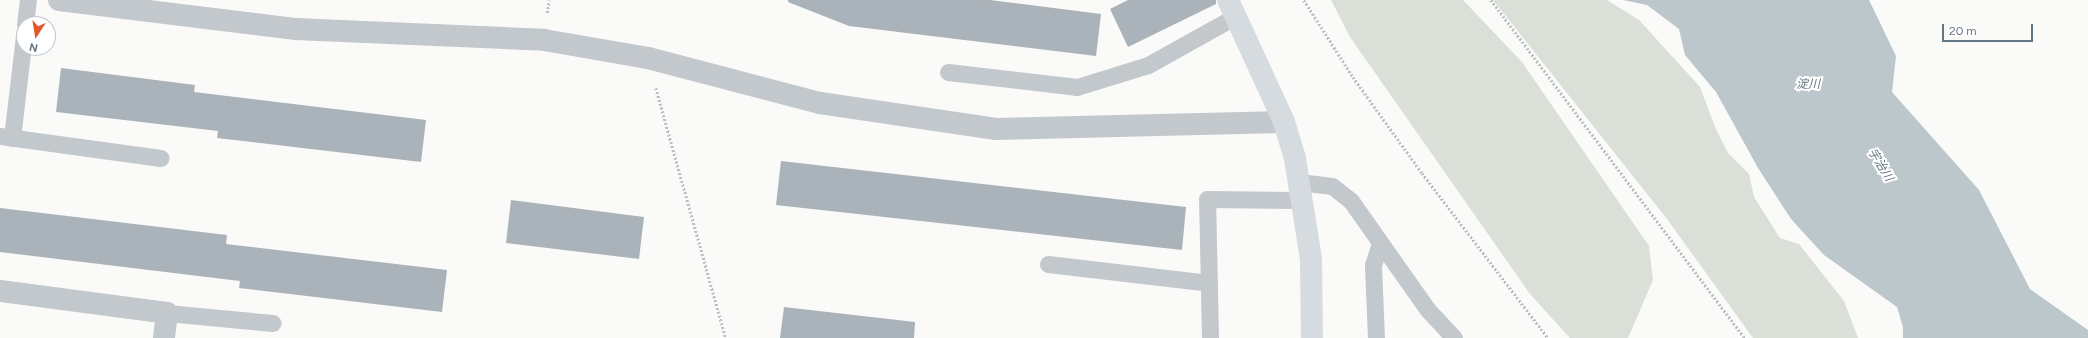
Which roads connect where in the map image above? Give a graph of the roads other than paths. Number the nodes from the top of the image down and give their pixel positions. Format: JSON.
{"nodes":[{"id":1,"x":28,"y":0,"type":"edge"},
{"id":2,"x":59,"y":0,"type":"edge"},
{"id":3,"x":1232,"y":8,"type":"edge"},
{"id":4,"x":26,"y":16,"type":"edge"},
{"id":5,"x":20,"y":56,"type":"edge"},
{"id":6,"x":948,"y":72,"type":"dead end"},
{"id":7,"x":1284,"y":122,"type":"junction"},
{"id":8,"x":6,"y":137,"type":"edge"},
{"id":9,"x":161,"y":158,"type":"dead end"},
{"id":10,"x":1301,"y":191,"type":"junction"},
{"id":11,"x":1380,"y":243,"type":"junction"},
{"id":12,"x":1048,"y":264,"type":"dead end"},
{"id":13,"x":1209,"y":283,"type":"junction"},
{"id":14,"x":0,"y":291,"type":"edge"},
{"id":15,"x":167,"y":313,"type":"junction"},
{"id":16,"x":273,"y":323,"type":"dead end"},
{"id":17,"x":164,"y":338,"type":"edge"},
{"id":18,"x":1210,"y":338,"type":"edge"},
{"id":19,"x":1312,"y":338,"type":"edge"},
{"id":20,"x":1376,"y":338,"type":"edge"},
{"id":21,"x":1454,"y":338,"type":"edge"}],
"edges":[{"from":1,"to":4,"type":"lane"},
{"from":2,"to":7,"type":"street"},
{"from":3,"to":6,"type":"lane"},
{"from":3,"to":7,"type":"street"},
{"from":5,"to":8,"type":"lane"},
{"from":7,"to":10,"type":"street"},
{"from":8,"to":9,"type":"lane"},
{"from":10,"to":11,"type":"lane"},
{"from":10,"to":13,"type":"lane"},
{"from":10,"to":19,"type":"street"},
{"from":11,"to":20,"type":"lane"},
{"from":11,"to":21,"type":"lane"},
{"from":12,"to":13,"type":"lane"},
{"from":13,"to":18,"type":"lane"},
{"from":14,"to":15,"type":"street"},
{"from":15,"to":16,"type":"lane"},
{"from":15,"to":17,"type":"street"}]}
